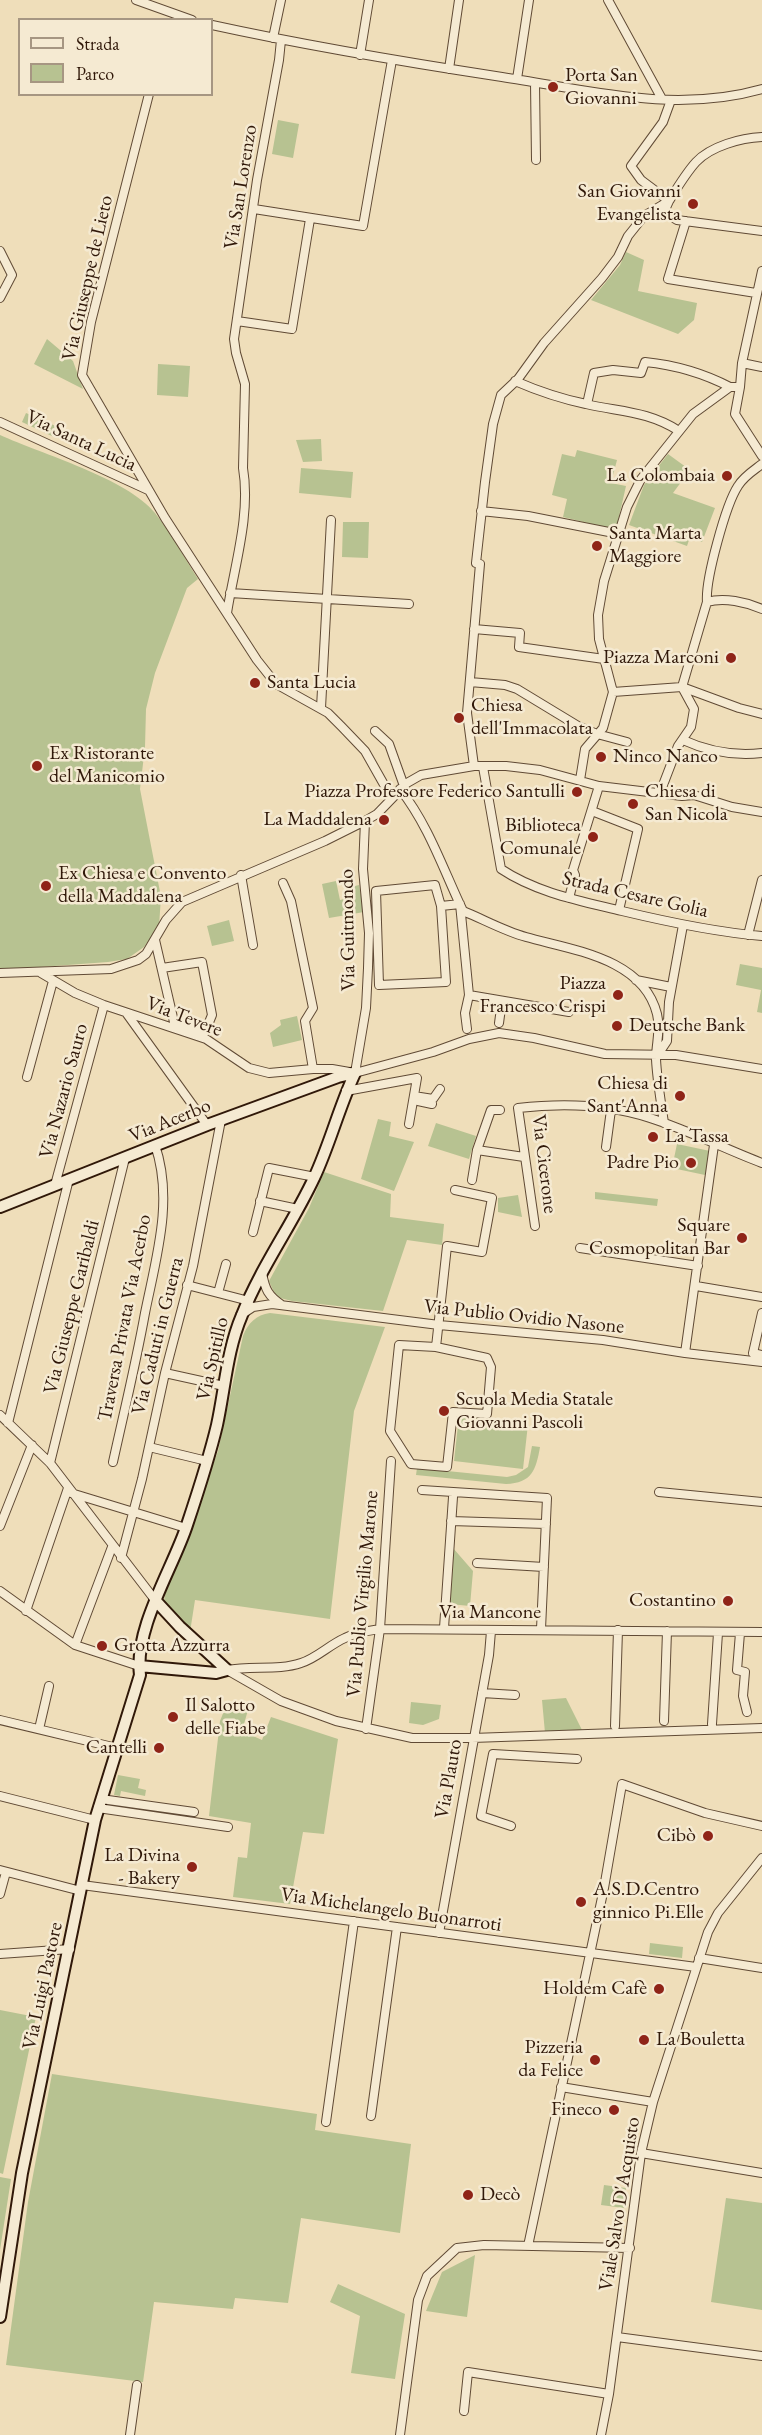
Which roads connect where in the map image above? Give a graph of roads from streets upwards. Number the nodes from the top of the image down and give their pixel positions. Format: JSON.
{"nodes":[{"id":1,"x":136,"y":0,"type":"edge"},
{"id":2,"x":281,"y":0,"type":"edge"},
{"id":3,"x":369,"y":0,"type":"edge"},
{"id":4,"x":459,"y":0,"type":"edge"},
{"id":5,"x":529,"y":0,"type":"edge"},
{"id":6,"x":608,"y":0,"type":"edge"},
{"id":7,"x":168,"y":15,"type":"edge"},
{"id":8,"x":213,"y":25,"type":"edge"},
{"id":9,"x":277,"y":39,"type":"junction"},
{"id":10,"x":360,"y":55,"type":"junction"},
{"id":11,"x":392,"y":60,"type":"junction"},
{"id":12,"x":449,"y":69,"type":"junction"},
{"id":13,"x":517,"y":79,"type":"junction"},
{"id":14,"x":535,"y":83,"type":"junction"},
{"id":15,"x":762,"y":89,"type":"edge"},
{"id":16,"x":149,"y":96,"type":"edge"},
{"id":17,"x":662,"y":99,"type":"junction"},
{"id":18,"x":671,"y":100,"type":"junction"},
{"id":19,"x":762,"y":137,"type":"edge"},
{"id":20,"x":536,"y":160,"type":"dead end"},
{"id":21,"x":669,"y":201,"type":"junction"},
{"id":22,"x":254,"y":209,"type":"junction"},
{"id":23,"x":310,"y":219,"type":"junction"},
{"id":24,"x":686,"y":221,"type":"junction"},
{"id":25,"x":762,"y":231,"type":"edge"},
{"id":26,"x":0,"y":251,"type":"edge"},
{"id":27,"x":762,"y":271,"type":"edge"},
{"id":28,"x":756,"y":293,"type":"junction"},
{"id":29,"x":0,"y":298,"type":"edge"},
{"id":30,"x":237,"y":321,"type":"junction"},
{"id":31,"x":742,"y":363,"type":"junction"},
{"id":32,"x":762,"y":367,"type":"edge"},
{"id":33,"x":515,"y":381,"type":"junction"},
{"id":34,"x":730,"y":387,"type":"junction"},
{"id":35,"x":740,"y":387,"type":"junction"},
{"id":36,"x":587,"y":404,"type":"junction"},
{"id":37,"x":0,"y":422,"type":"edge"},
{"id":38,"x":679,"y":430,"type":"junction"},
{"id":39,"x":762,"y":456,"type":"edge"},
{"id":40,"x":762,"y":464,"type":"edge"},
{"id":41,"x":148,"y":490,"type":"junction"},
{"id":42,"x":481,"y":511,"type":"junction"},
{"id":43,"x":331,"y":519,"type":"dead end"},
{"id":44,"x":619,"y":534,"type":"junction"},
{"id":45,"x":230,"y":593,"type":"junction"},
{"id":46,"x":327,"y":600,"type":"junction"},
{"id":47,"x":707,"y":602,"type":"junction"},
{"id":48,"x":409,"y":604,"type":"dead end"},
{"id":49,"x":762,"y":608,"type":"edge"},
{"id":50,"x":227,"y":613,"type":"junction"},
{"id":51,"x":474,"y":628,"type":"junction"},
{"id":52,"x":604,"y":659,"type":"junction"},
{"id":53,"x":470,"y":682,"type":"junction"},
{"id":54,"x":682,"y":687,"type":"junction"},
{"id":55,"x":613,"y":692,"type":"junction"},
{"id":56,"x":321,"y":708,"type":"junction"},
{"id":57,"x":762,"y":714,"type":"edge"},
{"id":58,"x":375,"y":731,"type":"dead end"},
{"id":59,"x":597,"y":735,"type":"junction"},
{"id":60,"x":683,"y":740,"type":"junction"},
{"id":61,"x":627,"y":742,"type":"dead end"},
{"id":62,"x":762,"y":753,"type":"edge"},
{"id":63,"x":479,"y":766,"type":"junction"},
{"id":64,"x":580,"y":780,"type":"junction"},
{"id":65,"x":599,"y":786,"type":"junction"},
{"id":66,"x":402,"y":787,"type":"junction"},
{"id":67,"x":657,"y":794,"type":"junction"},
{"id":68,"x":391,"y":797,"type":"junction"},
{"id":69,"x":592,"y":811,"type":"junction"},
{"id":70,"x":762,"y":812,"type":"edge"},
{"id":71,"x":365,"y":821,"type":"junction"},
{"id":72,"x":241,"y":875,"type":"junction"},
{"id":73,"x":762,"y":880,"type":"edge"},
{"id":74,"x":283,"y":883,"type":"dead end"},
{"id":75,"x":569,"y":898,"type":"junction"},
{"id":76,"x":460,"y":904,"type":"junction"},
{"id":77,"x":441,"y":906,"type":"junction"},
{"id":78,"x":619,"y":910,"type":"junction"},
{"id":79,"x":683,"y":925,"type":"junction"},
{"id":80,"x":748,"y":935,"type":"junction"},
{"id":81,"x":762,"y":936,"type":"edge"},
{"id":82,"x":155,"y":940,"type":"junction"},
{"id":83,"x":253,"y":945,"type":"dead end"},
{"id":84,"x":162,"y":968,"type":"junction"},
{"id":85,"x":41,"y":973,"type":"junction"},
{"id":86,"x":1,"y":976,"type":"edge"},
{"id":87,"x":636,"y":980,"type":"junction"},
{"id":88,"x":53,"y":981,"type":"junction"},
{"id":89,"x":671,"y":987,"type":"junction"},
{"id":90,"x":469,"y":995,"type":"junction"},
{"id":91,"x":502,"y":1001,"type":"junction"},
{"id":92,"x":104,"y":1005,"type":"junction"},
{"id":93,"x":568,"y":1012,"type":"dead end"},
{"id":94,"x":127,"y":1014,"type":"junction"},
{"id":95,"x":499,"y":1023,"type":"dead end"},
{"id":96,"x":467,"y":1029,"type":"dead end"},
{"id":97,"x":656,"y":1056,"type":"junction"},
{"id":98,"x":313,"y":1069,"type":"junction"},
{"id":99,"x":762,"y":1070,"type":"edge"},
{"id":100,"x":355,"y":1072,"type":"junction"},
{"id":101,"x":27,"y":1077,"type":"dead end"},
{"id":102,"x":440,"y":1089,"type":"dead end"},
{"id":103,"x":346,"y":1091,"type":"junction"},
{"id":104,"x":413,"y":1098,"type":"junction"},
{"id":105,"x":432,"y":1104,"type":"dead end"},
{"id":106,"x":500,"y":1110,"type":"dead end"},
{"id":107,"x":611,"y":1110,"type":"junction"},
{"id":108,"x":221,"y":1120,"type":"junction"},
{"id":109,"x":664,"y":1123,"type":"junction"},
{"id":110,"x":410,"y":1124,"type":"dead end"},
{"id":111,"x":207,"y":1125,"type":"junction"},
{"id":112,"x":155,"y":1145,"type":"junction"},
{"id":113,"x":714,"y":1145,"type":"junction"},
{"id":114,"x":606,"y":1147,"type":"dead end"},
{"id":115,"x":477,"y":1150,"type":"junction"},
{"id":116,"x":524,"y":1157,"type":"junction"},
{"id":117,"x":125,"y":1158,"type":"junction"},
{"id":118,"x":762,"y":1163,"type":"edge"},
{"id":119,"x":315,"y":1177,"type":"junction"},
{"id":120,"x":69,"y":1179,"type":"junction"},
{"id":121,"x":472,"y":1180,"type":"dead end"},
{"id":122,"x":55,"y":1185,"type":"junction"},
{"id":123,"x":455,"y":1190,"type":"dead end"},
{"id":124,"x":260,"y":1201,"type":"junction"},
{"id":125,"x":0,"y":1207,"type":"edge"},
{"id":126,"x":298,"y":1209,"type":"junction"},
{"id":127,"x":535,"y":1226,"type":"dead end"},
{"id":128,"x":253,"y":1232,"type":"dead end"},
{"id":129,"x":580,"y":1248,"type":"dead end"},
{"id":130,"x":226,"y":1264,"type":"dead end"},
{"id":131,"x":698,"y":1266,"type":"junction"},
{"id":132,"x":262,"y":1273,"type":"junction"},
{"id":133,"x":187,"y":1286,"type":"junction"},
{"id":134,"x":696,"y":1286,"type":"junction"},
{"id":135,"x":218,"y":1293,"type":"junction"},
{"id":136,"x":762,"y":1297,"type":"edge"},
{"id":137,"x":249,"y":1301,"type":"junction"},
{"id":138,"x":283,"y":1306,"type":"junction"},
{"id":139,"x":762,"y":1313,"type":"edge"},
{"id":140,"x":242,"y":1314,"type":"junction"},
{"id":141,"x":439,"y":1325,"type":"junction"},
{"id":142,"x":436,"y":1347,"type":"junction"},
{"id":143,"x":685,"y":1353,"type":"junction"},
{"id":144,"x":762,"y":1355,"type":"edge"},
{"id":145,"x":762,"y":1362,"type":"edge"},
{"id":146,"x":165,"y":1373,"type":"junction"},
{"id":147,"x":224,"y":1386,"type":"junction"},
{"id":148,"x":0,"y":1415,"type":"edge"},
{"id":149,"x":8,"y":1423,"type":"junction"},
{"id":150,"x":32,"y":1445,"type":"junction"},
{"id":151,"x":149,"y":1447,"type":"junction"},
{"id":152,"x":207,"y":1461,"type":"junction"},
{"id":153,"x":391,"y":1461,"type":"dead end"},
{"id":154,"x":113,"y":1462,"type":"dead end"},
{"id":155,"x":50,"y":1463,"type":"junction"},
{"id":156,"x":70,"y":1490,"type":"junction"},
{"id":157,"x":422,"y":1490,"type":"dead end"},
{"id":158,"x":659,"y":1492,"type":"dead end"},
{"id":159,"x":453,"y":1497,"type":"dead end"},
{"id":160,"x":762,"y":1502,"type":"edge"},
{"id":161,"x":134,"y":1511,"type":"junction"},
{"id":162,"x":451,"y":1521,"type":"junction"},
{"id":163,"x":546,"y":1524,"type":"junction"},
{"id":164,"x":0,"y":1526,"type":"edge"},
{"id":165,"x":186,"y":1528,"type":"junction"},
{"id":166,"x":112,"y":1546,"type":"junction"},
{"id":167,"x":121,"y":1558,"type":"junction"},
{"id":168,"x":477,"y":1563,"type":"dead end"},
{"id":169,"x":544,"y":1567,"type":"junction"},
{"id":170,"x":0,"y":1591,"type":"edge"},
{"id":171,"x":155,"y":1600,"type":"junction"},
{"id":172,"x":26,"y":1611,"type":"junction"},
{"id":173,"x":444,"y":1628,"type":"junction"},
{"id":174,"x":381,"y":1629,"type":"junction"},
{"id":175,"x":541,"y":1629,"type":"junction"},
{"id":176,"x":618,"y":1630,"type":"junction"},
{"id":177,"x":491,"y":1631,"type":"junction"},
{"id":178,"x":667,"y":1631,"type":"junction"},
{"id":179,"x":762,"y":1632,"type":"edge"},
{"id":180,"x":718,"y":1633,"type":"junction"},
{"id":181,"x":740,"y":1633,"type":"junction"},
{"id":182,"x":75,"y":1645,"type":"junction"},
{"id":183,"x":139,"y":1666,"type":"junction"},
{"id":184,"x":227,"y":1670,"type":"junction"},
{"id":185,"x":49,"y":1686,"type":"dead end"},
{"id":186,"x":482,"y":1693,"type":"junction"},
{"id":187,"x":515,"y":1695,"type":"dead end"},
{"id":188,"x":747,"y":1712,"type":"dead end"},
{"id":189,"x":0,"y":1720,"type":"edge"},
{"id":190,"x":664,"y":1721,"type":"dead end"},
{"id":191,"x":712,"y":1725,"type":"dead end"},
{"id":192,"x":615,"y":1726,"type":"dead end"},
{"id":193,"x":762,"y":1728,"type":"edge"},
{"id":194,"x":39,"y":1729,"type":"junction"},
{"id":195,"x":366,"y":1729,"type":"junction"},
{"id":196,"x":472,"y":1738,"type":"junction"},
{"id":197,"x":117,"y":1749,"type":"junction"},
{"id":198,"x":577,"y":1759,"type":"dead end"},
{"id":199,"x":0,"y":1796,"type":"edge"},
{"id":200,"x":100,"y":1803,"type":"junction"},
{"id":201,"x":194,"y":1812,"type":"dead end"},
{"id":202,"x":95,"y":1820,"type":"junction"},
{"id":203,"x":511,"y":1826,"type":"dead end"},
{"id":204,"x":762,"y":1826,"type":"edge"},
{"id":205,"x":228,"y":1827,"type":"dead end"},
{"id":206,"x":762,"y":1858,"type":"edge"},
{"id":207,"x":3,"y":1871,"type":"edge"},
{"id":208,"x":82,"y":1888,"type":"junction"},
{"id":209,"x":0,"y":1894,"type":"edge"},
{"id":210,"x":354,"y":1921,"type":"junction"},
{"id":211,"x":397,"y":1927,"type":"junction"},
{"id":212,"x":439,"y":1933,"type":"junction"},
{"id":213,"x":70,"y":1949,"type":"junction"},
{"id":214,"x":591,"y":1953,"type":"junction"},
{"id":215,"x":0,"y":1954,"type":"edge"},
{"id":216,"x":699,"y":1958,"type":"junction"},
{"id":217,"x":696,"y":1967,"type":"junction"},
{"id":218,"x":762,"y":1968,"type":"edge"},
{"id":219,"x":561,"y":2087,"type":"junction"},
{"id":220,"x":653,"y":2102,"type":"junction"},
{"id":221,"x":371,"y":2116,"type":"dead end"},
{"id":222,"x":326,"y":2122,"type":"dead end"},
{"id":223,"x":641,"y":2153,"type":"junction"},
{"id":224,"x":762,"y":2173,"type":"edge"},
{"id":225,"x":528,"y":2246,"type":"junction"},
{"id":226,"x":630,"y":2248,"type":"junction"},
{"id":227,"x":0,"y":2317,"type":"edge"},
{"id":228,"x":617,"y":2337,"type":"junction"},
{"id":229,"x":762,"y":2356,"type":"edge"},
{"id":230,"x":137,"y":2385,"type":"dead end"},
{"id":231,"x":609,"y":2394,"type":"junction"},
{"id":232,"x":464,"y":2411,"type":"dead end"},
{"id":233,"x":603,"y":2434,"type":"edge"},
{"id":234,"x":130,"y":2435,"type":"edge"},
{"id":235,"x":400,"y":2435,"type":"edge"}],
"edges":[{"from":1,"to":7,"type":"street"},
{"from":2,"to":9,"type":"street","name":"Via San Lorenzo"},
{"from":3,"to":10,"type":"street"},
{"from":4,"to":12,"type":"street"},
{"from":5,"to":13,"type":"street"},
{"from":6,"to":17,"type":"street"},
{"from":8,"to":9,"type":"street"},
{"from":9,"to":10,"type":"street"},
{"from":9,"to":22,"type":"street","name":"Via San Lorenzo"},
{"from":10,"to":11,"type":"street"},
{"from":11,"to":12,"type":"street"},
{"from":11,"to":23,"type":"street"},
{"from":12,"to":13,"type":"street"},
{"from":13,"to":14,"type":"street"},
{"from":14,"to":17,"type":"street"},
{"from":14,"to":20,"type":"street"},
{"from":15,"to":18,"type":"street"},
{"from":16,"to":41,"type":"street","name":"Via Giuseppe de Lieto"},
{"from":17,"to":18,"type":"street"},
{"from":18,"to":21,"type":"street"},
{"from":19,"to":21,"type":"street"},
{"from":21,"to":24,"type":"street"},
{"from":21,"to":33,"type":"street"},
{"from":22,"to":23,"type":"street"},
{"from":22,"to":30,"type":"street","name":"Via San Lorenzo"},
{"from":23,"to":30,"type":"street"},
{"from":24,"to":25,"type":"street"},
{"from":24,"to":28,"type":"street"},
{"from":26,"to":29,"type":"street"},
{"from":27,"to":28,"type":"street"},
{"from":28,"to":31,"type":"street"},
{"from":30,"to":45,"type":"street","name":"Via San Lorenzo"},
{"from":31,"to":32,"type":"street"},
{"from":31,"to":35,"type":"street"},
{"from":33,"to":36,"type":"street"},
{"from":33,"to":42,"type":"street"},
{"from":34,"to":35,"type":"street"},
{"from":34,"to":36,"type":"street"},
{"from":34,"to":38,"type":"street"},
{"from":35,"to":39,"type":"street"},
{"from":36,"to":38,"type":"street"},
{"from":37,"to":41,"type":"street","name":"Via Santa Lucia"},
{"from":38,"to":44,"type":"street"},
{"from":40,"to":47,"type":"street"},
{"from":41,"to":50,"type":"street","name":"Via Giuseppe de Lieto"},
{"from":42,"to":44,"type":"street"},
{"from":42,"to":51,"type":"street"},
{"from":43,"to":46,"type":"street"},
{"from":44,"to":52,"type":"street"},
{"from":45,"to":46,"type":"street"},
{"from":45,"to":50,"type":"street"},
{"from":46,"to":48,"type":"street"},
{"from":46,"to":56,"type":"street"},
{"from":47,"to":49,"type":"street"},
{"from":47,"to":54,"type":"street"},
{"from":50,"to":56,"type":"street","name":"Via Giuseppe de Lieto"},
{"from":51,"to":52,"type":"street"},
{"from":51,"to":53,"type":"street"},
{"from":52,"to":55,"type":"street"},
{"from":53,"to":59,"type":"street"},
{"from":53,"to":63,"type":"street"},
{"from":54,"to":55,"type":"street"},
{"from":54,"to":57,"type":"street"},
{"from":54,"to":60,"type":"street"},
{"from":55,"to":59,"type":"street"},
{"from":56,"to":68,"type":"street","name":"Via Giuseppe de Lieto"},
{"from":58,"to":66,"type":"street"},
{"from":59,"to":61,"type":"street"},
{"from":59,"to":64,"type":"street"},
{"from":60,"to":62,"type":"street"},
{"from":60,"to":67,"type":"street"},
{"from":63,"to":64,"type":"street"},
{"from":63,"to":66,"type":"street"},
{"from":63,"to":75,"type":"street","name":"Strada Cesare Golia"},
{"from":64,"to":65,"type":"street"},
{"from":65,"to":67,"type":"street"},
{"from":65,"to":69,"type":"street"},
{"from":66,"to":68,"type":"street"},
{"from":66,"to":76,"type":"street"},
{"from":67,"to":70,"type":"street"},
{"from":68,"to":71,"type":"street"},
{"from":69,"to":75,"type":"street"},
{"from":69,"to":78,"type":"street"},
{"from":71,"to":72,"type":"street"},
{"from":71,"to":100,"type":"street","name":"Via Guitmondo"},
{"from":72,"to":82,"type":"street"},
{"from":72,"to":83,"type":"street"},
{"from":73,"to":80,"type":"street"},
{"from":74,"to":98,"type":"street"},
{"from":75,"to":78,"type":"street","name":"Strada Cesare Golia"},
{"from":76,"to":77,"type":"street"},
{"from":76,"to":87,"type":"street"},
{"from":76,"to":90,"type":"street"},
{"from":77,"to":77,"type":"street"},
{"from":78,"to":79,"type":"street","name":"Strada Cesare Golia"},
{"from":79,"to":80,"type":"street","name":"Strada Cesare Golia"},
{"from":79,"to":89,"type":"street"},
{"from":80,"to":81,"type":"street","name":"Strada Cesare Golia"},
{"from":82,"to":84,"type":"street"},
{"from":82,"to":85,"type":"street"},
{"from":84,"to":84,"type":"street"},
{"from":85,"to":86,"type":"street"},
{"from":85,"to":88,"type":"street","name":"Via Tevere"},
{"from":87,"to":89,"type":"street"},
{"from":87,"to":97,"type":"street"},
{"from":88,"to":92,"type":"street","name":"Via Tevere"},
{"from":88,"to":101,"type":"street"},
{"from":89,"to":97,"type":"street"},
{"from":90,"to":91,"type":"street"},
{"from":90,"to":96,"type":"street"},
{"from":91,"to":93,"type":"street"},
{"from":91,"to":95,"type":"street"},
{"from":92,"to":94,"type":"street","name":"Via Tevere"},
{"from":92,"to":122,"type":"street","name":"Via Nazario Sauro"},
{"from":94,"to":98,"type":"street","name":"Via Tevere"},
{"from":94,"to":111,"type":"street"},
{"from":97,"to":99,"type":"street"},
{"from":97,"to":100,"type":"street"},
{"from":97,"to":109,"type":"street"},
{"from":98,"to":100,"type":"street","name":"Via Tevere"},
{"from":100,"to":103,"type":"street","name":"Via Spitillo"},
{"from":100,"to":108,"type":"street","name":"Via Acerbo"},
{"from":102,"to":104,"type":"street"},
{"from":103,"to":104,"type":"street"},
{"from":103,"to":119,"type":"street","name":"Via Spitillo"},
{"from":104,"to":105,"type":"street"},
{"from":104,"to":110,"type":"street"},
{"from":106,"to":115,"type":"street"},
{"from":107,"to":109,"type":"street","name":"Via Cicerone"},
{"from":107,"to":114,"type":"street"},
{"from":107,"to":116,"type":"street","name":"Via Cicerone"},
{"from":108,"to":111,"type":"street","name":"Via Acerbo"},
{"from":108,"to":133,"type":"street","name":"Via Caduti in Guerra"},
{"from":109,"to":113,"type":"street","name":"Via Cicerone"},
{"from":111,"to":112,"type":"street","name":"Via Acerbo"},
{"from":112,"to":117,"type":"street","name":"Via Acerbo"},
{"from":112,"to":154,"type":"street","name":"Traversa Privata Via Acerbo"},
{"from":113,"to":118,"type":"street","name":"Via Cicerone"},
{"from":113,"to":131,"type":"street"},
{"from":115,"to":116,"type":"street"},
{"from":115,"to":121,"type":"street"},
{"from":116,"to":127,"type":"street","name":"Via Cicerone"},
{"from":117,"to":120,"type":"street","name":"Via Acerbo"},
{"from":117,"to":155,"type":"street","name":"Via Giuseppe Garibaldi"},
{"from":119,"to":124,"type":"street"},
{"from":119,"to":126,"type":"street","name":"Via Spitillo"},
{"from":120,"to":122,"type":"street","name":"Via Acerbo"},
{"from":120,"to":149,"type":"street"},
{"from":122,"to":125,"type":"street","name":"Via Acerbo"},
{"from":123,"to":141,"type":"street"},
{"from":124,"to":126,"type":"street"},
{"from":124,"to":128,"type":"street"},
{"from":126,"to":132,"type":"street","name":"Via Spitillo"},
{"from":129,"to":131,"type":"street"},
{"from":130,"to":135,"type":"street"},
{"from":131,"to":134,"type":"street"},
{"from":132,"to":137,"type":"street","name":"Via Spitillo"},
{"from":132,"to":138,"type":"street"},
{"from":133,"to":135,"type":"street"},
{"from":133,"to":146,"type":"street","name":"Via Caduti in Guerra"},
{"from":134,"to":136,"type":"street"},
{"from":134,"to":143,"type":"street"},
{"from":135,"to":137,"type":"street"},
{"from":137,"to":140,"type":"street","name":"Via Spitillo"},
{"from":138,"to":140,"type":"street","name":"Via Publio Ovidio Nasone"},
{"from":138,"to":141,"type":"street","name":"Via Publio Ovidio Nasone"},
{"from":139,"to":144,"type":"street"},
{"from":140,"to":147,"type":"street","name":"Via Spitillo"},
{"from":141,"to":142,"type":"street"},
{"from":141,"to":143,"type":"street","name":"Via Publio Ovidio Nasone"},
{"from":142,"to":142,"type":"street"},
{"from":143,"to":145,"type":"street","name":"Via Publio Ovidio Nasone"},
{"from":146,"to":147,"type":"street"},
{"from":146,"to":151,"type":"street","name":"Via Caduti in Guerra"},
{"from":147,"to":152,"type":"street","name":"Via Spitillo"},
{"from":148,"to":149,"type":"street"},
{"from":149,"to":150,"type":"street"},
{"from":150,"to":155,"type":"street"},
{"from":150,"to":164,"type":"street"},
{"from":151,"to":152,"type":"street"},
{"from":151,"to":161,"type":"street","name":"Via Caduti in Guerra"},
{"from":152,"to":165,"type":"street","name":"Via Spitillo"},
{"from":153,"to":174,"type":"street","name":"Via Publio Virgilio Marone"},
{"from":155,"to":156,"type":"street"},
{"from":156,"to":161,"type":"street"},
{"from":156,"to":166,"type":"street"},
{"from":156,"to":172,"type":"street"},
{"from":157,"to":163,"type":"street"},
{"from":158,"to":160,"type":"street"},
{"from":159,"to":162,"type":"street"},
{"from":161,"to":165,"type":"street"},
{"from":161,"to":167,"type":"street","name":"Via Caduti in Guerra"},
{"from":162,"to":163,"type":"street"},
{"from":162,"to":173,"type":"street"},
{"from":163,"to":169,"type":"street"},
{"from":165,"to":171,"type":"street","name":"Via Spitillo"},
{"from":166,"to":167,"type":"street"},
{"from":166,"to":182,"type":"street"},
{"from":167,"to":171,"type":"street"},
{"from":168,"to":169,"type":"street"},
{"from":169,"to":175,"type":"street"},
{"from":170,"to":172,"type":"street"},
{"from":171,"to":183,"type":"street","name":"Via Spitillo"},
{"from":171,"to":184,"type":"street"},
{"from":172,"to":182,"type":"street"},
{"from":173,"to":174,"type":"street","name":"Via Mancone"},
{"from":173,"to":177,"type":"street","name":"Via Mancone"},
{"from":174,"to":184,"type":"street","name":"Via Mancone"},
{"from":174,"to":195,"type":"street","name":"Via Publio Virgilio Marone"},
{"from":175,"to":176,"type":"street","name":"Via Mancone"},
{"from":175,"to":177,"type":"street","name":"Via Mancone"},
{"from":176,"to":178,"type":"street","name":"Via Mancone"},
{"from":176,"to":192,"type":"street"},
{"from":177,"to":186,"type":"street","name":"Via Plauto"},
{"from":178,"to":180,"type":"street","name":"Via Mancone"},
{"from":178,"to":190,"type":"street"},
{"from":179,"to":181,"type":"street","name":"Via Mancone"},
{"from":180,"to":181,"type":"street","name":"Via Mancone"},
{"from":180,"to":191,"type":"street"},
{"from":181,"to":188,"type":"street"},
{"from":182,"to":183,"type":"street"},
{"from":183,"to":184,"type":"street"},
{"from":183,"to":197,"type":"street","name":"Via Luigi Pastore"},
{"from":184,"to":195,"type":"street"},
{"from":185,"to":194,"type":"street"},
{"from":186,"to":187,"type":"street"},
{"from":186,"to":196,"type":"street","name":"Via Plauto"},
{"from":189,"to":194,"type":"street"},
{"from":193,"to":196,"type":"street"},
{"from":194,"to":197,"type":"street"},
{"from":195,"to":196,"type":"street"},
{"from":196,"to":212,"type":"street","name":"Via Plauto"},
{"from":197,"to":200,"type":"street","name":"Via Luigi Pastore"},
{"from":198,"to":203,"type":"street"},
{"from":199,"to":202,"type":"street"},
{"from":200,"to":201,"type":"street"},
{"from":200,"to":202,"type":"street","name":"Via Luigi Pastore"},
{"from":200,"to":205,"type":"street"},
{"from":202,"to":208,"type":"street","name":"Via Luigi Pastore"},
{"from":204,"to":214,"type":"street"},
{"from":206,"to":216,"type":"street","name":"Viale Salvo D'Acquisto"},
{"from":207,"to":208,"type":"street","name":"Via Michelangelo Buonarroti"},
{"from":207,"to":209,"type":"street"},
{"from":208,"to":210,"type":"street","name":"Via Michelangelo Buonarroti"},
{"from":208,"to":213,"type":"street","name":"Via Luigi Pastore"},
{"from":210,"to":211,"type":"street","name":"Via Michelangelo Buonarroti"},
{"from":210,"to":222,"type":"street"},
{"from":211,"to":212,"type":"street","name":"Via Michelangelo Buonarroti"},
{"from":211,"to":221,"type":"street"},
{"from":212,"to":214,"type":"street","name":"Via Michelangelo Buonarroti"},
{"from":213,"to":215,"type":"street"},
{"from":213,"to":227,"type":"street","name":"Via Luigi Pastore"},
{"from":214,"to":217,"type":"street","name":"Via Michelangelo Buonarroti"},
{"from":214,"to":219,"type":"street"},
{"from":216,"to":217,"type":"street","name":"Viale Salvo D'Acquisto"},
{"from":216,"to":218,"type":"street"},
{"from":217,"to":220,"type":"street","name":"Viale Salvo D'Acquisto"},
{"from":219,"to":220,"type":"street"},
{"from":219,"to":225,"type":"street"},
{"from":220,"to":223,"type":"street","name":"Viale Salvo D'Acquisto"},
{"from":223,"to":224,"type":"street"},
{"from":223,"to":226,"type":"street","name":"Viale Salvo D'Acquisto"},
{"from":225,"to":226,"type":"street"},
{"from":225,"to":235,"type":"street"},
{"from":226,"to":228,"type":"street","name":"Viale Salvo D'Acquisto"},
{"from":228,"to":229,"type":"street"},
{"from":228,"to":231,"type":"street","name":"Viale Salvo D'Acquisto"},
{"from":230,"to":234,"type":"street"},
{"from":231,"to":232,"type":"street"},
{"from":231,"to":233,"type":"street","name":"Viale Salvo D'Acquisto"}]}
